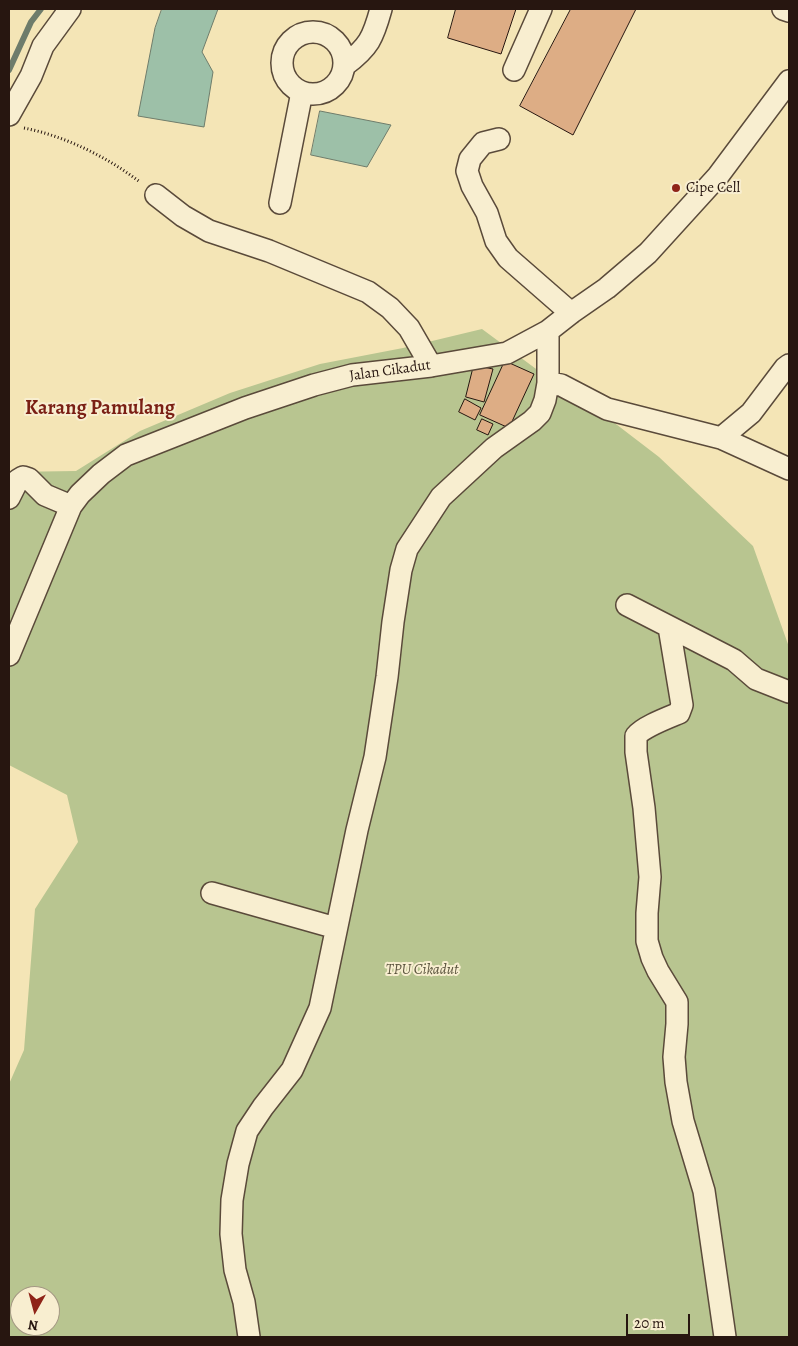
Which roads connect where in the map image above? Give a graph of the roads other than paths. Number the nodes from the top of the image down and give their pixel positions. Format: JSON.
{"nodes":[{"id":1,"x":70,"y":9,"type":"edge"},
{"id":2,"x":381,"y":9,"type":"edge"},
{"id":3,"x":541,"y":9,"type":"edge"},
{"id":4,"x":783,"y":9,"type":"edge"},
{"id":5,"x":789,"y":11,"type":"edge"},
{"id":6,"x":345,"y":65,"type":"junction"},
{"id":7,"x":514,"y":70,"type":"dead end"},
{"id":8,"x":789,"y":81,"type":"edge"},
{"id":9,"x":302,"y":92,"type":"junction"},
{"id":10,"x":13,"y":121,"type":"edge"},
{"id":11,"x":499,"y":139,"type":"dead end"},
{"id":12,"x":156,"y":195,"type":"road end"},
{"id":13,"x":280,"y":204,"type":"dead end"},
{"id":14,"x":571,"y":313,"type":"junction"},
{"id":15,"x":548,"y":331,"type":"junction"},
{"id":16,"x":789,"y":365,"type":"edge"},
{"id":17,"x":431,"y":366,"type":"junction"},
{"id":18,"x":548,"y":383,"type":"junction"},
{"id":19,"x":721,"y":438,"type":"junction"},
{"id":20,"x":789,"y":469,"type":"edge"},
{"id":21,"x":9,"y":498,"type":"edge"},
{"id":22,"x":71,"y":506,"type":"junction"},
{"id":23,"x":626,"y":605,"type":"dead end"},
{"id":24,"x":669,"y":627,"type":"junction"},
{"id":25,"x":10,"y":645,"type":"edge"},
{"id":26,"x":789,"y":692,"type":"edge"},
{"id":27,"x":212,"y":893,"type":"dead end"},
{"id":28,"x":336,"y":928,"type":"junction"},
{"id":29,"x":249,"y":1337,"type":"edge"},
{"id":30,"x":725,"y":1337,"type":"edge"}],
"edges":[{"from":1,"to":10,"type":"street"},
{"from":2,"to":6,"type":"street"},
{"from":3,"to":7,"type":"street"},
{"from":4,"to":5,"type":"street"},
{"from":6,"to":9,"type":"street"},
{"from":6,"to":9,"type":"street"},
{"from":8,"to":14,"type":"street","name":"Jalan Cikadut"},
{"from":9,"to":13,"type":"street"},
{"from":11,"to":14,"type":"street"},
{"from":12,"to":17,"type":"street"},
{"from":14,"to":15,"type":"street","name":"Jalan Cikadut"},
{"from":15,"to":17,"type":"street","name":"Jalan Cikadut"},
{"from":15,"to":18,"type":"street"},
{"from":16,"to":19,"type":"street"},
{"from":17,"to":22,"type":"street","name":"Jalan Cikadut"},
{"from":18,"to":19,"type":"street"},
{"from":18,"to":28,"type":"street"},
{"from":19,"to":20,"type":"street"},
{"from":21,"to":22,"type":"street"},
{"from":22,"to":25,"type":"street","name":"Jalan Cikadut"},
{"from":23,"to":24,"type":"street"},
{"from":24,"to":26,"type":"street"},
{"from":24,"to":30,"type":"street"},
{"from":27,"to":28,"type":"street"},
{"from":28,"to":29,"type":"street"}]}
